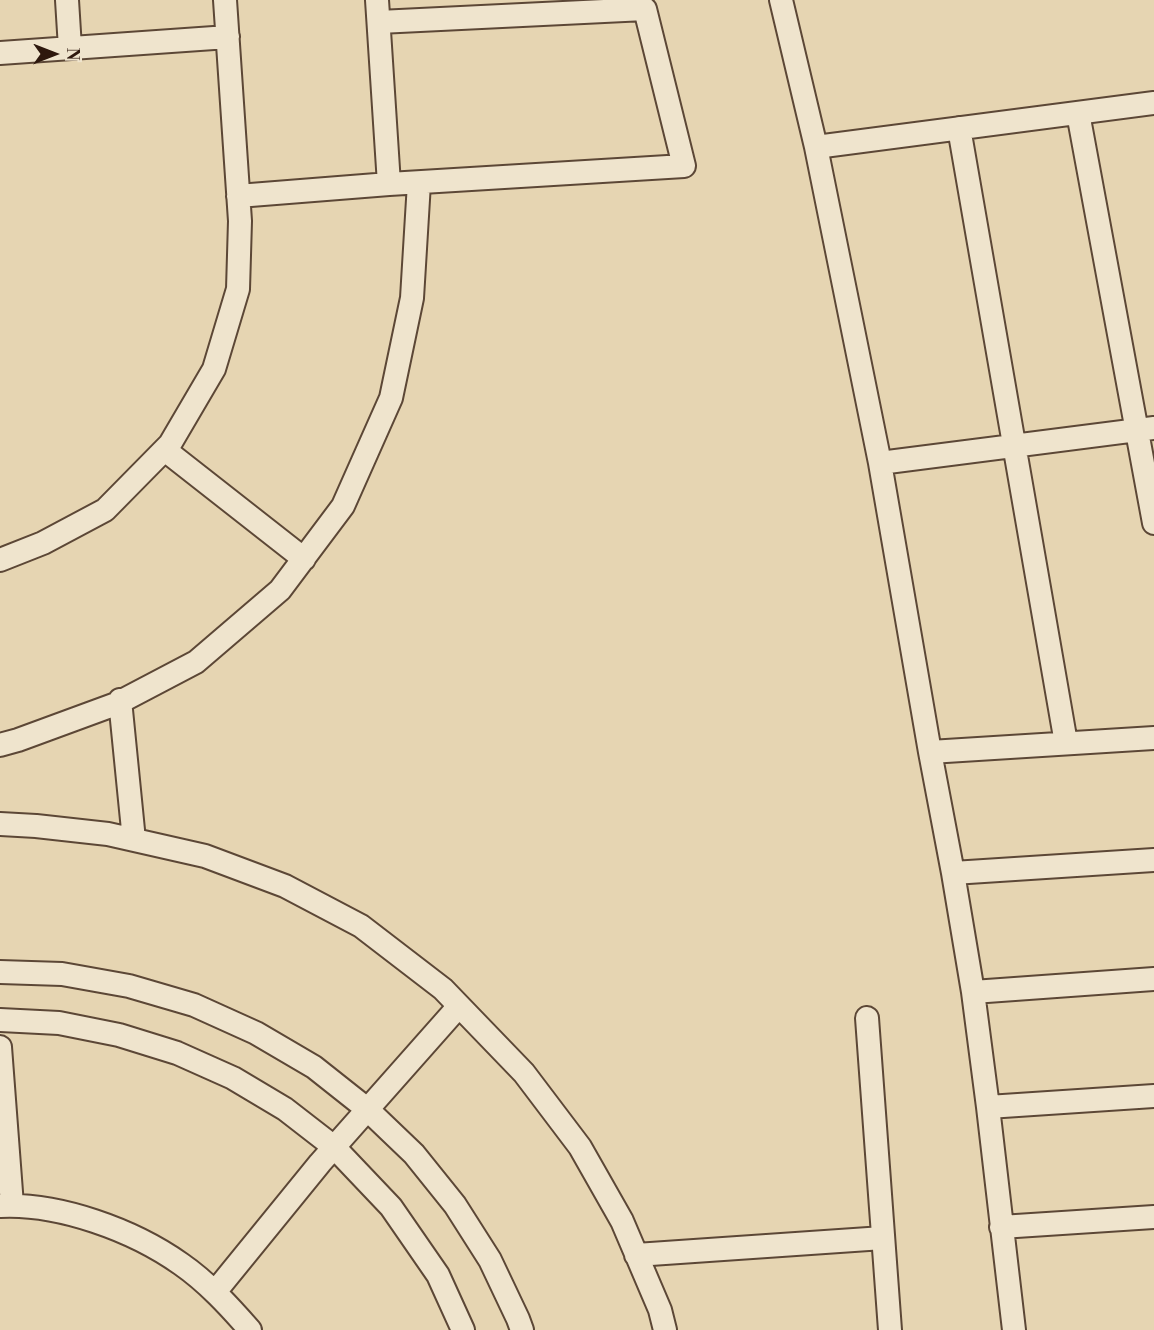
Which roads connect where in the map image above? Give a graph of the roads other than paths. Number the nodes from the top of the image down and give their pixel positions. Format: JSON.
{"nodes":[{"id":1,"x":67,"y":0,"type":"edge"},
{"id":2,"x":225,"y":0,"type":"edge"},
{"id":3,"x":377,"y":0,"type":"edge"},
{"id":4,"x":781,"y":0,"type":"edge"},
{"id":5,"x":379,"y":22,"type":"junction"},
{"id":6,"x":228,"y":37,"type":"junction"},
{"id":7,"x":70,"y":48,"type":"junction"},
{"id":8,"x":0,"y":53,"type":"edge"},
{"id":9,"x":1154,"y":103,"type":"edge"},
{"id":10,"x":1078,"y":113,"type":"junction"},
{"id":11,"x":959,"y":128,"type":"junction"},
{"id":12,"x":816,"y":147,"type":"junction"},
{"id":13,"x":419,"y":183,"type":"junction"},
{"id":14,"x":389,"y":184,"type":"junction"},
{"id":15,"x":238,"y":196,"type":"junction"},
{"id":16,"x":1145,"y":429,"type":"edge"},
{"id":17,"x":1014,"y":446,"type":"junction"},
{"id":18,"x":165,"y":450,"type":"junction"},
{"id":19,"x":880,"y":463,"type":"junction"},
{"id":20,"x":1154,"y":523,"type":"edge"},
{"id":21,"x":304,"y":559,"type":"junction"},
{"id":22,"x":0,"y":560,"type":"edge"},
{"id":23,"x":120,"y":700,"type":"junction"},
{"id":24,"x":1154,"y":738,"type":"edge"},
{"id":25,"x":0,"y":744,"type":"edge"},
{"id":26,"x":1066,"y":744,"type":"junction"},
{"id":27,"x":930,"y":752,"type":"junction"},
{"id":28,"x":0,"y":824,"type":"edge"},
{"id":29,"x":134,"y":840,"type":"junction"},
{"id":30,"x":1154,"y":860,"type":"edge"},
{"id":31,"x":953,"y":873,"type":"junction"},
{"id":32,"x":0,"y":972,"type":"edge"},
{"id":33,"x":1154,"y":979,"type":"edge"},
{"id":34,"x":973,"y":992,"type":"junction"},
{"id":35,"x":459,"y":1006,"type":"junction"},
{"id":36,"x":867,"y":1018,"type":"dead end"},
{"id":37,"x":0,"y":1020,"type":"edge"},
{"id":38,"x":0,"y":1047,"type":"edge"},
{"id":39,"x":1154,"y":1096,"type":"edge"},
{"id":40,"x":988,"y":1107,"type":"junction"},
{"id":41,"x":367,"y":1109,"type":"junction"},
{"id":42,"x":334,"y":1148,"type":"junction"},
{"id":43,"x":6,"y":1205,"type":"edge"},
{"id":44,"x":1154,"y":1217,"type":"edge"},
{"id":45,"x":1001,"y":1227,"type":"junction"},
{"id":46,"x":883,"y":1238,"type":"junction"},
{"id":47,"x":636,"y":1255,"type":"junction"},
{"id":48,"x":215,"y":1292,"type":"junction"},
{"id":49,"x":250,"y":1330,"type":"edge"},
{"id":50,"x":463,"y":1330,"type":"edge"},
{"id":51,"x":522,"y":1330,"type":"edge"},
{"id":52,"x":665,"y":1330,"type":"edge"},
{"id":53,"x":890,"y":1330,"type":"edge"},
{"id":54,"x":1014,"y":1330,"type":"edge"}],
"edges":[{"from":1,"to":7,"type":"street"},
{"from":2,"to":6,"type":"street"},
{"from":3,"to":5,"type":"street"},
{"from":4,"to":12,"type":"street"},
{"from":5,"to":13,"type":"street"},
{"from":5,"to":14,"type":"street"},
{"from":6,"to":7,"type":"street"},
{"from":6,"to":15,"type":"street"},
{"from":7,"to":8,"type":"street"},
{"from":9,"to":10,"type":"street"},
{"from":10,"to":11,"type":"street"},
{"from":10,"to":16,"type":"street"},
{"from":11,"to":12,"type":"street"},
{"from":11,"to":17,"type":"street"},
{"from":12,"to":19,"type":"street"},
{"from":13,"to":14,"type":"street"},
{"from":13,"to":21,"type":"street"},
{"from":14,"to":15,"type":"street"},
{"from":15,"to":18,"type":"street"},
{"from":16,"to":17,"type":"street"},
{"from":16,"to":20,"type":"street"},
{"from":17,"to":19,"type":"street"},
{"from":17,"to":26,"type":"street"},
{"from":18,"to":21,"type":"street"},
{"from":18,"to":22,"type":"street"},
{"from":19,"to":27,"type":"street"},
{"from":21,"to":23,"type":"street"},
{"from":23,"to":25,"type":"street"},
{"from":23,"to":29,"type":"street"},
{"from":24,"to":26,"type":"street"},
{"from":26,"to":27,"type":"street"},
{"from":27,"to":31,"type":"street"},
{"from":28,"to":29,"type":"street"},
{"from":29,"to":35,"type":"street"},
{"from":30,"to":31,"type":"street"},
{"from":31,"to":34,"type":"street"},
{"from":32,"to":41,"type":"street"},
{"from":33,"to":34,"type":"street"},
{"from":34,"to":40,"type":"street"},
{"from":35,"to":41,"type":"street"},
{"from":35,"to":47,"type":"street"},
{"from":36,"to":46,"type":"street"},
{"from":37,"to":42,"type":"street"},
{"from":38,"to":43,"type":"street"},
{"from":39,"to":40,"type":"street"},
{"from":40,"to":45,"type":"street"},
{"from":41,"to":42,"type":"street"},
{"from":41,"to":51,"type":"street"},
{"from":42,"to":48,"type":"street"},
{"from":42,"to":50,"type":"street"},
{"from":43,"to":48,"type":"street"},
{"from":44,"to":45,"type":"street"},
{"from":45,"to":54,"type":"street"},
{"from":46,"to":47,"type":"street"},
{"from":46,"to":53,"type":"street"},
{"from":47,"to":52,"type":"street"},
{"from":48,"to":49,"type":"street"}]}
